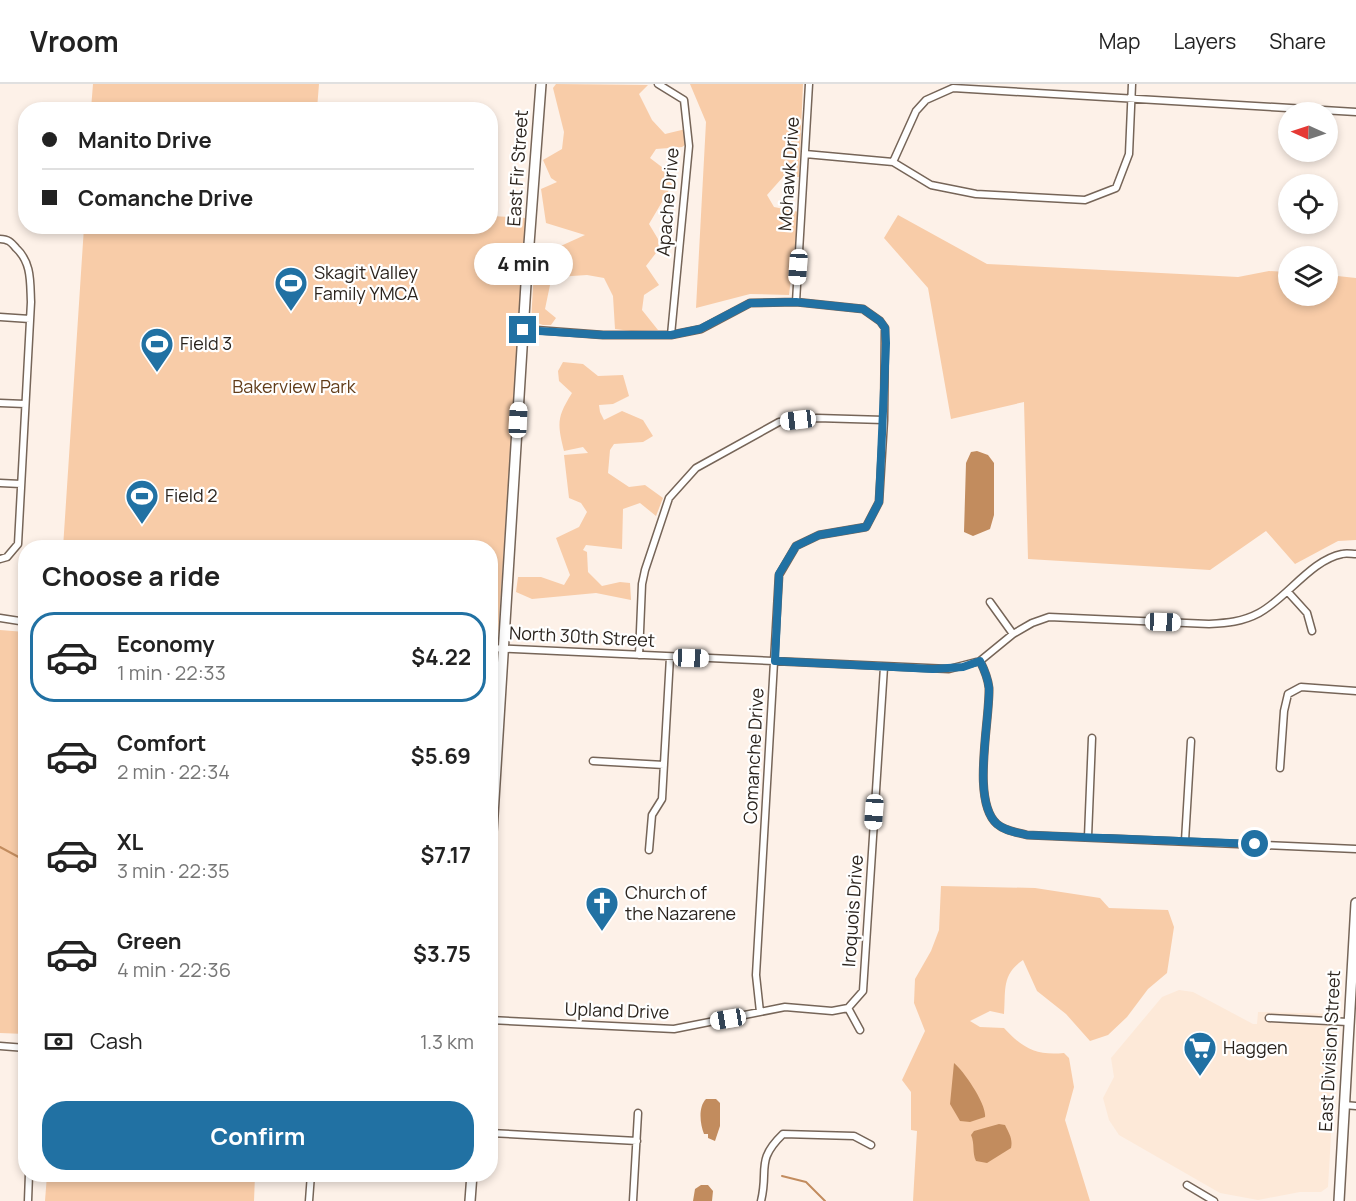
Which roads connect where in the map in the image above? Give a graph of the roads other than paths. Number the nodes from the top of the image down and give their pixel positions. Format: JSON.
{"nodes":[{"id":1,"x":540,"y":84,"type":"edge"},
{"id":2,"x":658,"y":84,"type":"edge"},
{"id":3,"x":809,"y":84,"type":"edge"},
{"id":4,"x":1132,"y":84,"type":"edge"},
{"id":5,"x":1131,"y":98,"type":"junction"},
{"id":6,"x":1356,"y":112,"type":"edge"},
{"id":7,"x":805,"y":154,"type":"junction"},
{"id":8,"x":893,"y":162,"type":"junction"},
{"id":9,"x":0,"y":239,"type":"edge"},
{"id":10,"x":796,"y":302,"type":"junction"},
{"id":11,"x":0,"y":317,"type":"edge"},
{"id":12,"x":30,"y":319,"type":"junction"},
{"id":13,"x":523,"y":330,"type":"junction"},
{"id":14,"x":671,"y":335,"type":"junction"},
{"id":15,"x":0,"y":403,"type":"edge"},
{"id":16,"x":25,"y":404,"type":"junction"},
{"id":17,"x":884,"y":420,"type":"junction"},
{"id":18,"x":0,"y":483,"type":"edge"},
{"id":19,"x":21,"y":484,"type":"junction"},
{"id":20,"x":18,"y":540,"type":"edge"},
{"id":21,"x":18,"y":544,"type":"edge"},
{"id":22,"x":1356,"y":554,"type":"edge"},
{"id":23,"x":0,"y":559,"type":"edge"},
{"id":24,"x":1288,"y":592,"type":"junction"},
{"id":25,"x":990,"y":602,"type":"dead end"},
{"id":26,"x":0,"y":618,"type":"edge"},
{"id":27,"x":18,"y":621,"type":"edge"},
{"id":28,"x":1312,"y":631,"type":"dead end"},
{"id":29,"x":1013,"y":634,"type":"junction"},
{"id":30,"x":498,"y":649,"type":"edge"},
{"id":31,"x":504,"y":649,"type":"junction"},
{"id":32,"x":639,"y":655,"type":"junction"},
{"id":33,"x":670,"y":657,"type":"junction"},
{"id":34,"x":775,"y":661,"type":"junction"},
{"id":35,"x":980,"y":661,"type":"junction"},
{"id":36,"x":884,"y":667,"type":"junction"},
{"id":37,"x":1356,"y":691,"type":"edge"},
{"id":38,"x":1092,"y":738,"type":"dead end"},
{"id":39,"x":498,"y":741,"type":"edge"},
{"id":40,"x":1191,"y":741,"type":"dead end"},
{"id":41,"x":593,"y":761,"type":"dead end"},
{"id":42,"x":664,"y":765,"type":"junction"},
{"id":43,"x":1280,"y":768,"type":"dead end"},
{"id":44,"x":1088,"y":837,"type":"junction"},
{"id":45,"x":1185,"y":841,"type":"junction"},
{"id":46,"x":1356,"y":849,"type":"edge"},
{"id":47,"x":649,"y":850,"type":"dead end"},
{"id":48,"x":1356,"y":903,"type":"edge"},
{"id":49,"x":1355,"y":937,"type":"edge"},
{"id":50,"x":848,"y":1008,"type":"junction"},
{"id":51,"x":760,"y":1012,"type":"junction"},
{"id":52,"x":1269,"y":1018,"type":"dead end"},
{"id":53,"x":498,"y":1020,"type":"edge"},
{"id":54,"x":1348,"y":1022,"type":"junction"},
{"id":55,"x":860,"y":1030,"type":"dead end"},
{"id":56,"x":0,"y":1046,"type":"edge"},
{"id":57,"x":18,"y":1047,"type":"edge"},
{"id":58,"x":1344,"y":1105,"type":"junction"},
{"id":59,"x":1356,"y":1106,"type":"edge"},
{"id":60,"x":638,"y":1113,"type":"dead end"},
{"id":61,"x":498,"y":1133,"type":"edge"},
{"id":62,"x":637,"y":1141,"type":"junction"},
{"id":63,"x":871,"y":1145,"type":"dead end"},
{"id":64,"x":29,"y":1182,"type":"edge"},
{"id":65,"x":310,"y":1182,"type":"edge"},
{"id":66,"x":471,"y":1182,"type":"edge"},
{"id":67,"x":1187,"y":1185,"type":"dead end"},
{"id":68,"x":28,"y":1201,"type":"edge"},
{"id":69,"x":309,"y":1201,"type":"edge"},
{"id":70,"x":470,"y":1201,"type":"edge"},
{"id":71,"x":633,"y":1201,"type":"edge"},
{"id":72,"x":763,"y":1201,"type":"edge"},
{"id":73,"x":1214,"y":1201,"type":"edge"},
{"id":74,"x":1339,"y":1201,"type":"edge"}],
"edges":[{"from":1,"to":13,"type":"street","name":"East Fir Street"},
{"from":2,"to":14,"type":"street","name":"Apache Drive"},
{"from":3,"to":7,"type":"street","name":"Mohawk Drive"},
{"from":4,"to":5,"type":"street"},
{"from":5,"to":6,"type":"street"},
{"from":5,"to":8,"type":"street"},
{"from":5,"to":8,"type":"street"},
{"from":7,"to":8,"type":"street"},
{"from":7,"to":10,"type":"street","name":"Mohawk Drive"},
{"from":9,"to":12,"type":"street"},
{"from":10,"to":14,"type":"street","name":"Comanche Drive"},
{"from":10,"to":17,"type":"street","name":"Comanche Drive"},
{"from":11,"to":12,"type":"street"},
{"from":12,"to":16,"type":"street"},
{"from":13,"to":14,"type":"street","name":"Comanche Drive"},
{"from":13,"to":31,"type":"street","name":"East Fir Street"},
{"from":15,"to":16,"type":"street"},
{"from":16,"to":19,"type":"street"},
{"from":17,"to":32,"type":"street"},
{"from":17,"to":34,"type":"street","name":"Comanche Drive"},
{"from":18,"to":19,"type":"street"},
{"from":19,"to":20,"type":"street"},
{"from":21,"to":23,"type":"street"},
{"from":22,"to":24,"type":"street","name":"North 30th Street"},
{"from":24,"to":28,"type":"street"},
{"from":24,"to":29,"type":"street","name":"North 30th Street"},
{"from":25,"to":29,"type":"street"},
{"from":26,"to":27,"type":"street"},
{"from":29,"to":35,"type":"street","name":"North 30th Street"},
{"from":30,"to":31,"type":"street","name":"North 30th Street"},
{"from":31,"to":32,"type":"street","name":"North 30th Street"},
{"from":31,"to":39,"type":"street","name":"East Fir Street"},
{"from":32,"to":33,"type":"street","name":"North 30th Street"},
{"from":33,"to":34,"type":"street","name":"North 30th Street"},
{"from":33,"to":42,"type":"street"},
{"from":34,"to":36,"type":"street","name":"North 30th Street"},
{"from":34,"to":51,"type":"street","name":"Comanche Drive"},
{"from":35,"to":36,"type":"street","name":"North 30th Street"},
{"from":35,"to":44,"type":"street"},
{"from":36,"to":50,"type":"street","name":"Iroquois Drive"},
{"from":37,"to":43,"type":"street"},
{"from":38,"to":44,"type":"street"},
{"from":40,"to":45,"type":"street"},
{"from":41,"to":42,"type":"street"},
{"from":42,"to":47,"type":"street"},
{"from":44,"to":45,"type":"street"},
{"from":45,"to":46,"type":"street"},
{"from":48,"to":49,"type":"street","name":"East Division Street"},
{"from":49,"to":54,"type":"street","name":"East Division Street"},
{"from":50,"to":51,"type":"street","name":"Upland Drive"},
{"from":50,"to":55,"type":"street"},
{"from":51,"to":53,"type":"street","name":"Upland Drive"},
{"from":52,"to":54,"type":"street"},
{"from":54,"to":58,"type":"street","name":"East Division Street"},
{"from":56,"to":57,"type":"street"},
{"from":58,"to":59,"type":"street"},
{"from":58,"to":74,"type":"street","name":"East Division Street"},
{"from":60,"to":62,"type":"street"},
{"from":61,"to":62,"type":"street"},
{"from":62,"to":71,"type":"street"},
{"from":63,"to":72,"type":"street"},
{"from":64,"to":68,"type":"street"},
{"from":65,"to":69,"type":"street"},
{"from":66,"to":70,"type":"street"},
{"from":67,"to":73,"type":"street"}]}
